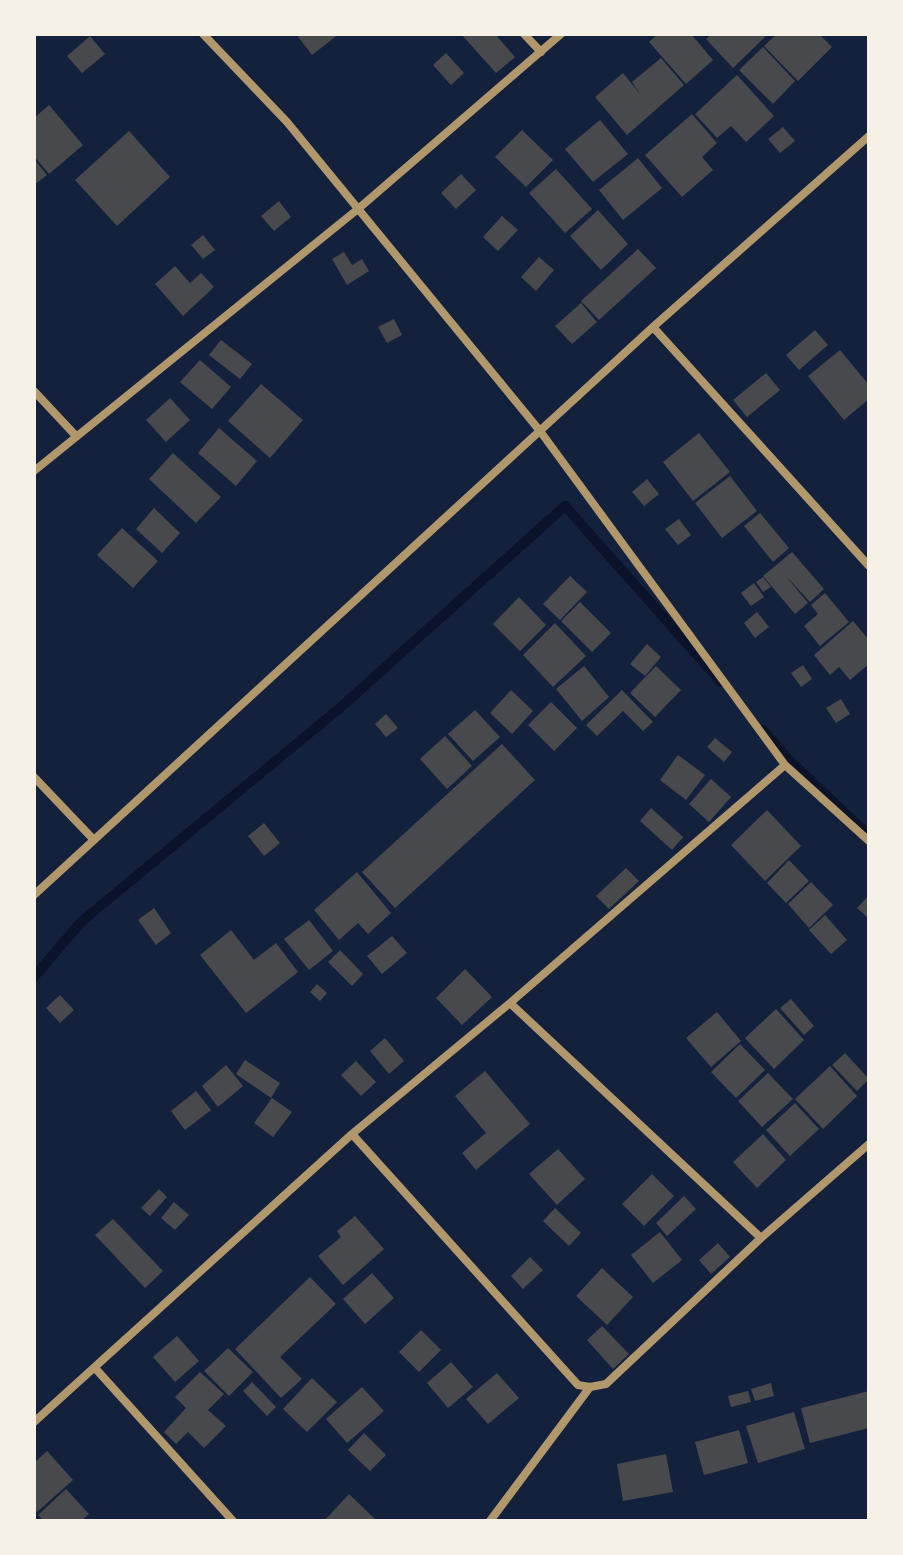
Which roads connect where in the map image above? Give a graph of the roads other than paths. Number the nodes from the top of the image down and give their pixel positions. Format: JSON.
{"nodes":[{"id":1,"x":203,"y":34,"type":"edge"},
{"id":2,"x":524,"y":34,"type":"edge"},
{"id":3,"x":561,"y":34,"type":"edge"},
{"id":4,"x":541,"y":52,"type":"junction"},
{"id":5,"x":869,"y":136,"type":"edge"},
{"id":6,"x":358,"y":209,"type":"junction"},
{"id":7,"x":653,"y":327,"type":"junction"},
{"id":8,"x":34,"y":391,"type":"edge"},
{"id":9,"x":540,"y":431,"type":"junction"},
{"id":10,"x":76,"y":436,"type":"junction"},
{"id":11,"x":34,"y":471,"type":"edge"},
{"id":12,"x":869,"y":566,"type":"edge"},
{"id":13,"x":785,"y":765,"type":"junction"},
{"id":14,"x":34,"y":777,"type":"edge"},
{"id":15,"x":94,"y":840,"type":"junction"},
{"id":16,"x":869,"y":841,"type":"edge"},
{"id":17,"x":34,"y":895,"type":"edge"},
{"id":18,"x":510,"y":1003,"type":"junction"},
{"id":19,"x":352,"y":1134,"type":"junction"},
{"id":20,"x":869,"y":1144,"type":"edge"},
{"id":21,"x":761,"y":1238,"type":"junction"},
{"id":22,"x":95,"y":1368,"type":"junction"},
{"id":23,"x":590,"y":1387,"type":"junction"},
{"id":24,"x":34,"y":1422,"type":"edge"},
{"id":25,"x":233,"y":1521,"type":"edge"},
{"id":26,"x":490,"y":1521,"type":"edge"}],
"edges":[{"from":1,"to":6,"type":"street"},
{"from":2,"to":4,"type":"street"},
{"from":3,"to":4,"type":"street"},
{"from":4,"to":6,"type":"street"},
{"from":5,"to":7,"type":"street"},
{"from":6,"to":9,"type":"street"},
{"from":6,"to":10,"type":"street"},
{"from":7,"to":9,"type":"street"},
{"from":7,"to":12,"type":"street"},
{"from":8,"to":10,"type":"street"},
{"from":9,"to":13,"type":"street"},
{"from":9,"to":15,"type":"street"},
{"from":10,"to":11,"type":"street"},
{"from":13,"to":16,"type":"street"},
{"from":13,"to":18,"type":"street"},
{"from":14,"to":15,"type":"street"},
{"from":15,"to":17,"type":"street"},
{"from":18,"to":19,"type":"street"},
{"from":18,"to":21,"type":"street"},
{"from":19,"to":22,"type":"street"},
{"from":19,"to":23,"type":"street"},
{"from":20,"to":21,"type":"street"},
{"from":21,"to":23,"type":"street"},
{"from":22,"to":24,"type":"street"},
{"from":22,"to":25,"type":"street"},
{"from":23,"to":26,"type":"street"}]}
